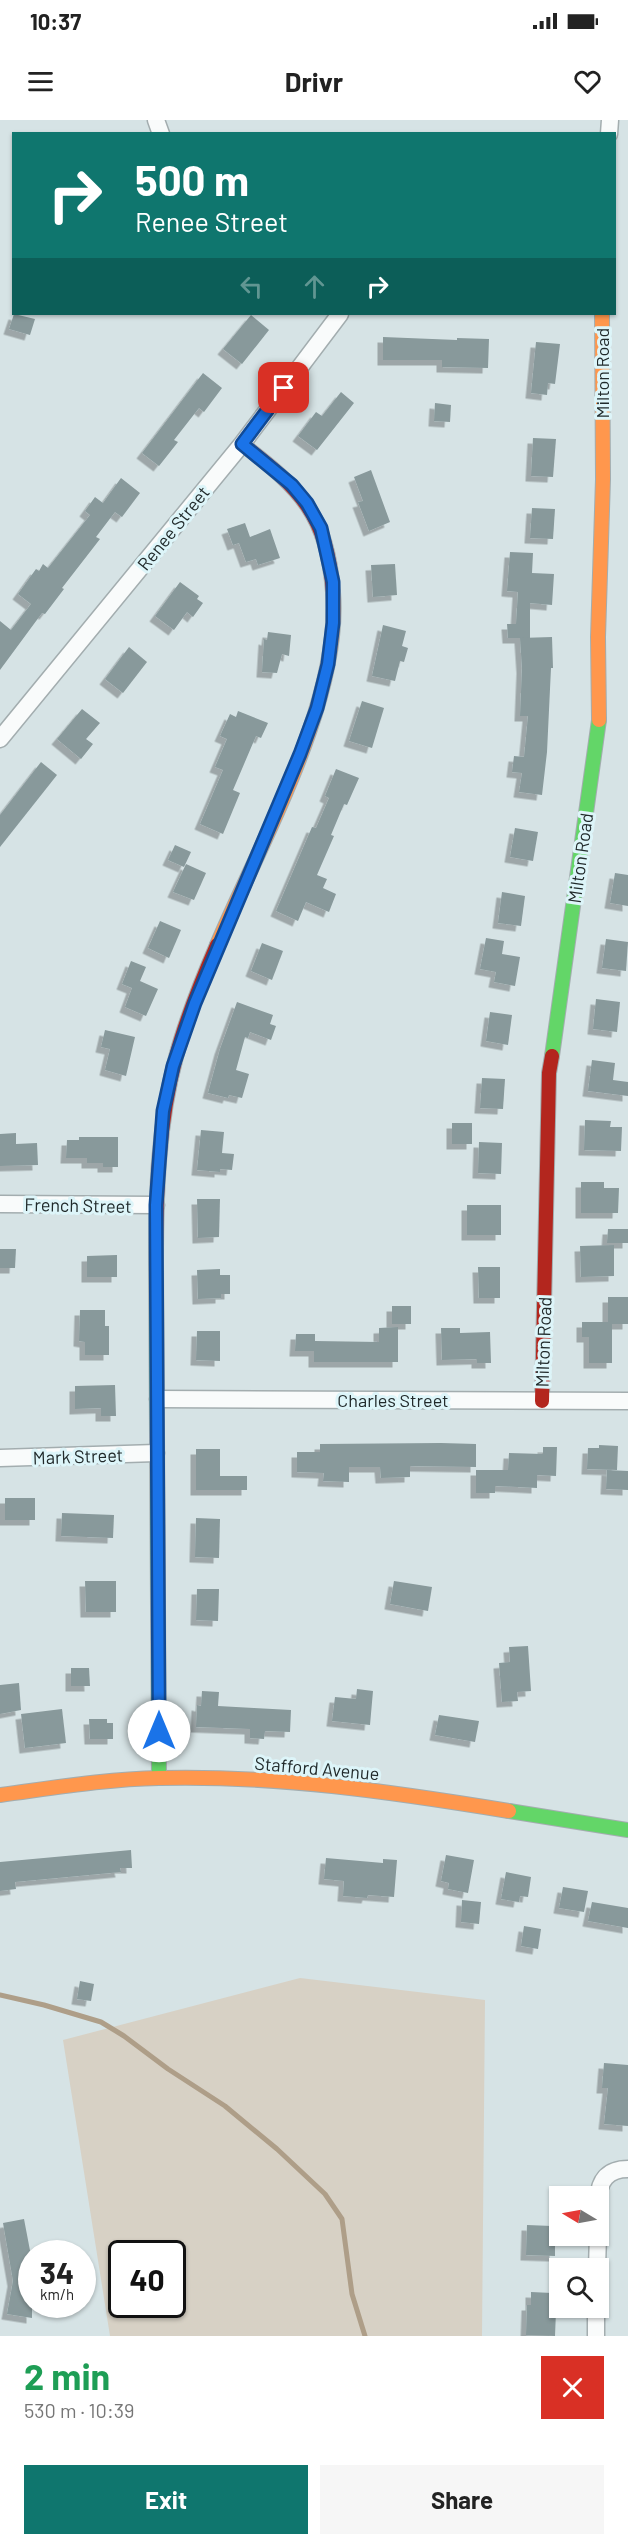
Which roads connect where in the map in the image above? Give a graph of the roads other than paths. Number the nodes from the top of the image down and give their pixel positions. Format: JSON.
{"nodes":[{"id":1,"x":339,"y":315,"type":"edge"},
{"id":2,"x":602,"y":315,"type":"edge"},
{"id":3,"x":242,"y":444,"type":"junction"},
{"id":4,"x":0,"y":740,"type":"edge"},
{"id":5,"x":0,"y":1204,"type":"edge"},
{"id":6,"x":156,"y":1205,"type":"junction"},
{"id":7,"x":158,"y":1398,"type":"junction"},
{"id":8,"x":542,"y":1401,"type":"junction"},
{"id":9,"x":628,"y":1401,"type":"edge"},
{"id":10,"x":156,"y":1453,"type":"junction"},
{"id":11,"x":0,"y":1458,"type":"edge"},
{"id":12,"x":159,"y":1778,"type":"junction"},
{"id":13,"x":0,"y":1795,"type":"edge"},
{"id":14,"x":628,"y":1830,"type":"edge"},
{"id":15,"x":628,"y":2169,"type":"edge"},
{"id":16,"x":602,"y":2186,"type":"edge"},
{"id":17,"x":596,"y":2318,"type":"edge"},
{"id":18,"x":596,"y":2336,"type":"edge"}],
"edges":[{"from":1,"to":3,"type":"street","name":"Renee Street"},
{"from":2,"to":8,"type":"street","name":"Milton Road"},
{"from":3,"to":4,"type":"street","name":"Renee Street"},
{"from":3,"to":6,"type":"street"},
{"from":5,"to":6,"type":"street","name":"French Street"},
{"from":6,"to":7,"type":"street"},
{"from":7,"to":8,"type":"street","name":"Charles Street"},
{"from":7,"to":10,"type":"street"},
{"from":8,"to":9,"type":"street","name":"Charles Street"},
{"from":10,"to":11,"type":"street","name":"Mark Street"},
{"from":10,"to":12,"type":"street"},
{"from":12,"to":13,"type":"street","name":"Stafford Avenue"},
{"from":12,"to":14,"type":"street","name":"Stafford Avenue"},
{"from":15,"to":16,"type":"street"},
{"from":17,"to":18,"type":"street"}]}
